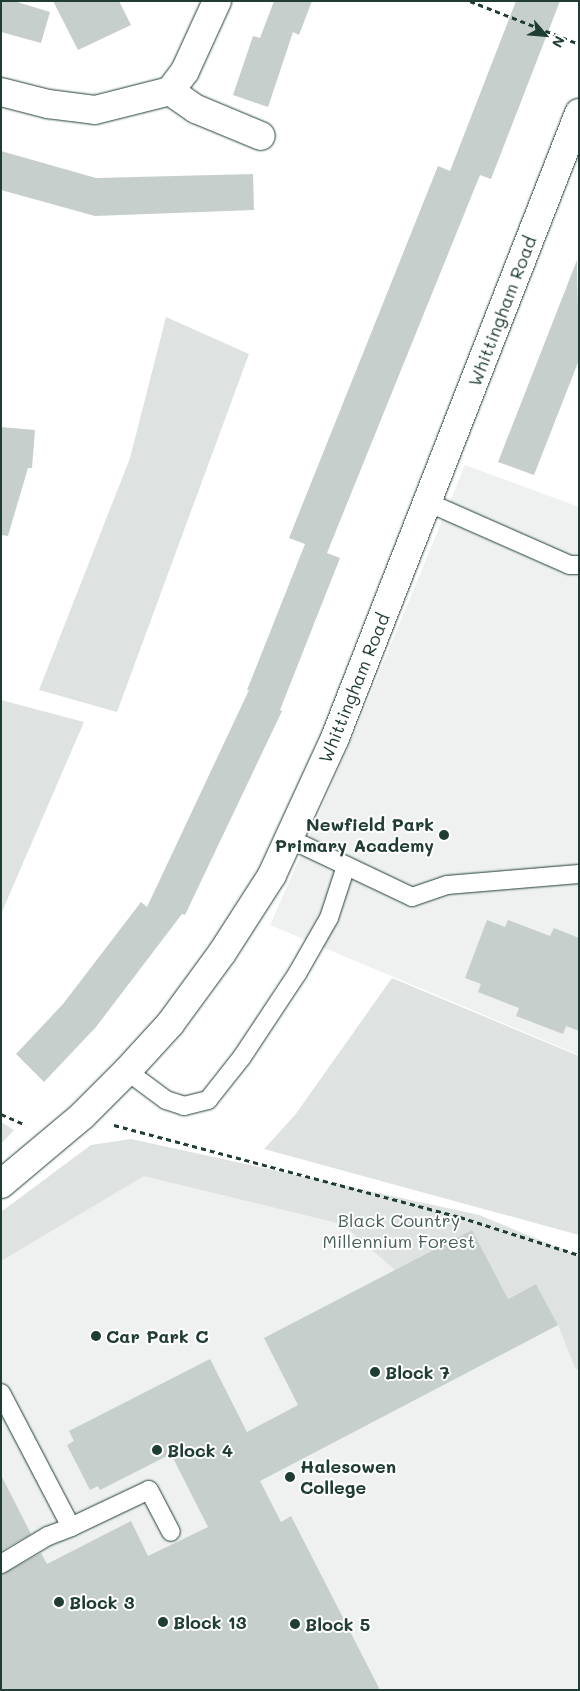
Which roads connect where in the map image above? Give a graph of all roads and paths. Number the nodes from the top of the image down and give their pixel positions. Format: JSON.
{"nodes":[{"id":1,"x":217,"y":1,"type":"edge"},
{"id":2,"x":470,"y":1,"type":"edge"},
{"id":3,"x":579,"y":44,"type":"edge"},
{"id":4,"x":170,"y":91,"type":"junction"},
{"id":5,"x":1,"y":92,"type":"edge"},
{"id":6,"x":579,"y":113,"type":"edge"},
{"id":7,"x":261,"y":136,"type":"dead end"},
{"id":8,"x":571,"y":155,"type":"edge"},
{"id":9,"x":427,"y":502,"type":"junction"},
{"id":10,"x":579,"y":565,"type":"edge"},
{"id":11,"x":290,"y":839,"type":"junction"},
{"id":12,"x":346,"y":866,"type":"junction"},
{"id":13,"x":579,"y":874,"type":"edge"},
{"id":14,"x":127,"y":1071,"type":"junction"},
{"id":15,"x":82,"y":1116,"type":"junction"},
{"id":16,"x":1,"y":1184,"type":"edge"},
{"id":17,"x":579,"y":1255,"type":"edge"},
{"id":18,"x":1,"y":1393,"type":"edge"},
{"id":19,"x":71,"y":1527,"type":"junction"},
{"id":20,"x":171,"y":1532,"type":"dead end"},
{"id":21,"x":1,"y":1564,"type":"edge"}],
"edges":[{"from":1,"to":4,"type":"street"},
{"from":2,"to":3,"type":"path"},
{"from":4,"to":5,"type":"street"},
{"from":4,"to":7,"type":"street"},
{"from":6,"to":8,"type":"street","name":"Whittingham Road"},
{"from":8,"to":9,"type":"street","name":"Whittingham Road"},
{"from":9,"to":10,"type":"lane"},
{"from":9,"to":11,"type":"street","name":"Whittingham Road"},
{"from":11,"to":12,"type":"lane"},
{"from":11,"to":14,"type":"street","name":"Whittingham Road"},
{"from":12,"to":13,"type":"lane"},
{"from":12,"to":14,"type":"lane"},
{"from":14,"to":15,"type":"street","name":"Whittingham Road"},
{"from":15,"to":16,"type":"street","name":"Whittingham Road"},
{"from":15,"to":17,"type":"path"},
{"from":18,"to":19,"type":"lane"},
{"from":19,"to":20,"type":"lane"},
{"from":19,"to":21,"type":"lane"}]}
